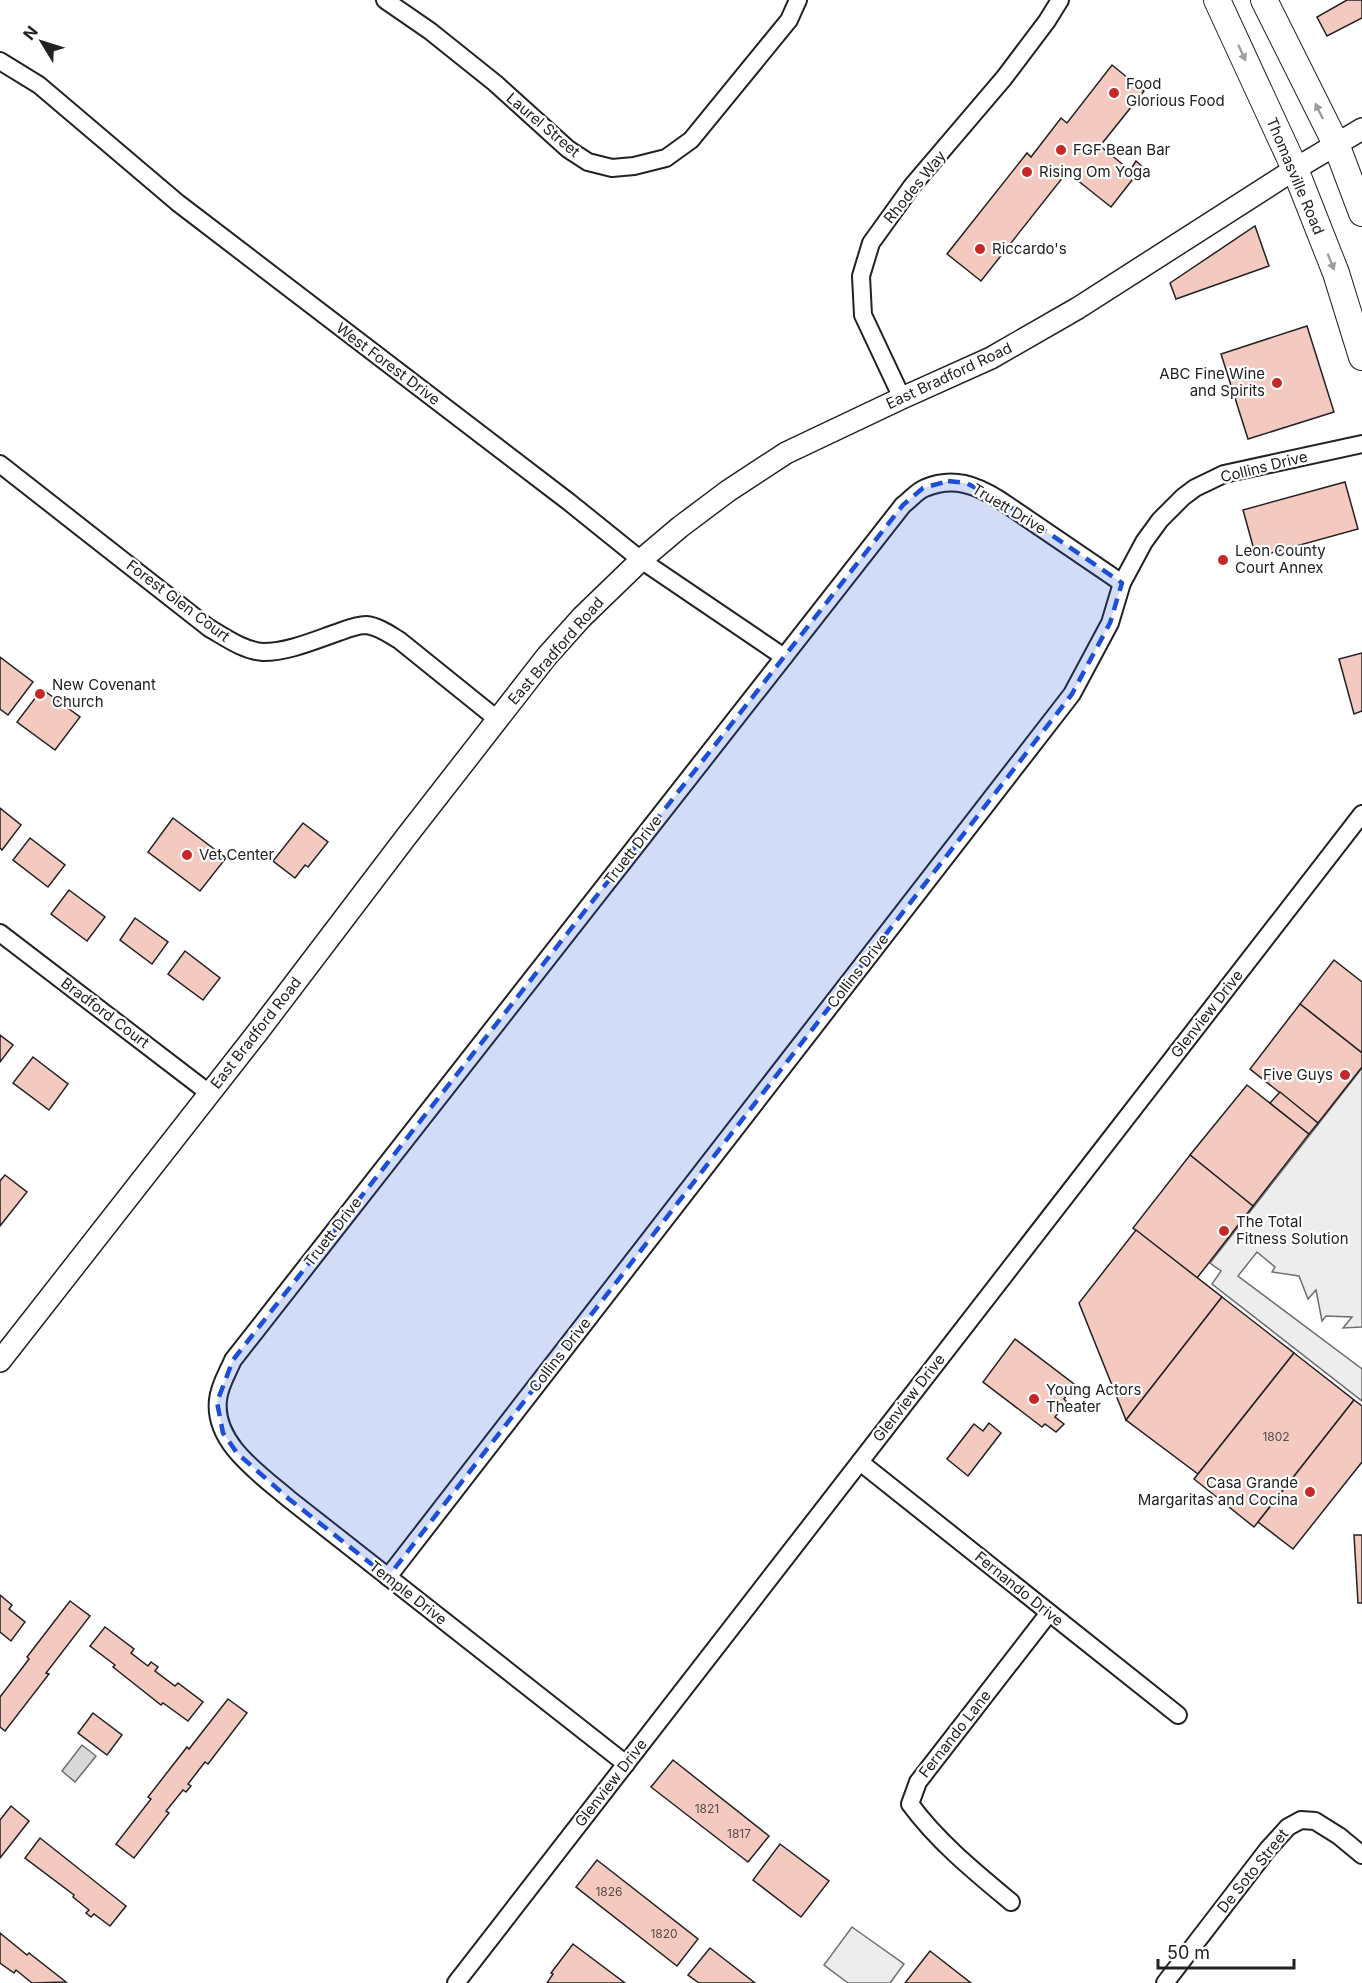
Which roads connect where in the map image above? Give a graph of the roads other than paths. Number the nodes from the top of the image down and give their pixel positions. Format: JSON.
{"nodes":[{"id":1,"x":385,"y":0,"type":"edge"},
{"id":2,"x":798,"y":0,"type":"edge"},
{"id":3,"x":1060,"y":0,"type":"edge"},
{"id":4,"x":1218,"y":0,"type":"edge"},
{"id":5,"x":1264,"y":0,"type":"edge"},
{"id":6,"x":0,"y":61,"type":"edge"},
{"id":7,"x":1362,"y":129,"type":"edge"},
{"id":8,"x":1336,"y":144,"type":"junction"},
{"id":9,"x":1295,"y":169,"type":"junction"},
{"id":10,"x":1362,"y":213,"type":"edge"},
{"id":11,"x":1362,"y":357,"type":"edge"},
{"id":12,"x":902,"y":398,"type":"junction"},
{"id":13,"x":1362,"y":444,"type":"edge"},
{"id":14,"x":0,"y":464,"type":"edge"},
{"id":15,"x":641,"y":560,"type":"junction"},
{"id":16,"x":1122,"y":583,"type":"junction"},
{"id":17,"x":784,"y":657,"type":"junction"},
{"id":18,"x":497,"y":719,"type":"junction"},
{"id":19,"x":1362,"y":814,"type":"edge"},
{"id":20,"x":0,"y":933,"type":"edge"},
{"id":21,"x":209,"y":1094,"type":"junction"},
{"id":22,"x":0,"y":1361,"type":"edge"},
{"id":23,"x":217,"y":1402,"type":"joint"},
{"id":24,"x":860,"y":1462,"type":"junction"},
{"id":25,"x":388,"y":1577,"type":"junction"},
{"id":26,"x":1049,"y":1613,"type":"junction"},
{"id":27,"x":1178,"y":1715,"type":"dead end"},
{"id":28,"x":626,"y":1764,"type":"junction"},
{"id":29,"x":1362,"y":1855,"type":"edge"},
{"id":30,"x":1011,"y":1902,"type":"dead end"},
{"id":31,"x":456,"y":1983,"type":"edge"},
{"id":32,"x":1165,"y":1983,"type":"edge"}],
"edges":[{"from":1,"to":2,"type":"street","name":"Laurel Street"},
{"from":3,"to":12,"type":"street","name":"Rhodes Way"},
{"from":4,"to":9,"type":"main road","name":"Thomasville Road","one_way":true},
{"from":8,"to":5,"type":"main road","one_way":true},
{"from":6,"to":15,"type":"street","name":"West Forest Drive"},
{"from":7,"to":8,"type":"street","name":"East Bradford Road"},
{"from":8,"to":9,"type":"street","name":"East Bradford Road"},
{"from":8,"to":10,"type":"main road"},
{"from":9,"to":11,"type":"main road","name":"Thomasville Road","one_way":true},
{"from":9,"to":12,"type":"street","name":"East Bradford Road"},
{"from":12,"to":15,"type":"street","name":"East Bradford Road"},
{"from":13,"to":16,"type":"street","name":"Collins Drive"},
{"from":14,"to":18,"type":"street","name":"Forest Glen Court"},
{"from":15,"to":17,"type":"street","name":"West Forest Drive"},
{"from":15,"to":18,"type":"street","name":"East Bradford Road"},
{"from":16,"to":17,"type":"street","name":"Truett Drive"},
{"from":16,"to":25,"type":"street","name":"Collins Drive"},
{"from":17,"to":23,"type":"street","name":"Truett Drive"},
{"from":18,"to":21,"type":"street","name":"East Bradford Road"},
{"from":19,"to":24,"type":"street","name":"Glenview Drive"},
{"from":20,"to":21,"type":"street","name":"Bradford Court"},
{"from":21,"to":22,"type":"street","name":"East Bradford Road"},
{"from":23,"to":25,"type":"street","name":"Temple Drive"},
{"from":24,"to":26,"type":"street","name":"Fernando Drive"},
{"from":24,"to":28,"type":"street","name":"Glenview Drive"},
{"from":25,"to":28,"type":"street","name":"Temple Drive"},
{"from":26,"to":27,"type":"street","name":"Fernando Drive"},
{"from":26,"to":30,"type":"street","name":"Fernando Lane"},
{"from":28,"to":31,"type":"street","name":"Glenview Drive"},
{"from":29,"to":32,"type":"street","name":"De Soto Street"}]}
